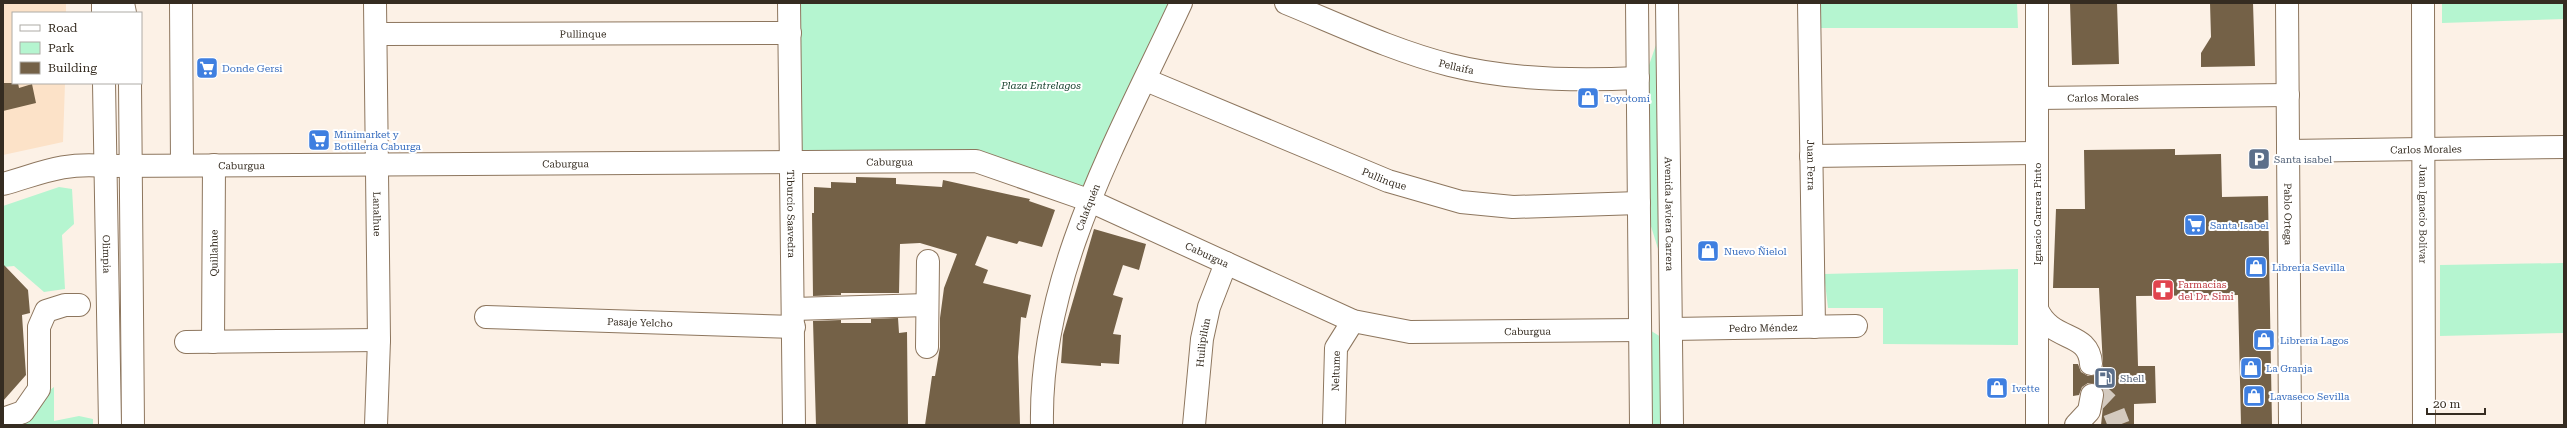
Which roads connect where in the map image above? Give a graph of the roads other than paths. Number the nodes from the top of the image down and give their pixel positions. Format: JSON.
{"nodes":[{"id":1,"x":181,"y":3,"type":"edge"},
{"id":2,"x":375,"y":3,"type":"edge"},
{"id":3,"x":789,"y":3,"type":"edge"},
{"id":4,"x":1181,"y":3,"type":"edge"},
{"id":5,"x":1286,"y":3,"type":"edge"},
{"id":6,"x":1637,"y":3,"type":"edge"},
{"id":7,"x":1667,"y":3,"type":"edge"},
{"id":8,"x":1809,"y":3,"type":"edge"},
{"id":9,"x":2037,"y":3,"type":"edge"},
{"id":10,"x":2287,"y":3,"type":"edge"},
{"id":11,"x":2423,"y":3,"type":"edge"},
{"id":12,"x":790,"y":33,"type":"junction"},
{"id":13,"x":376,"y":34,"type":"junction"},
{"id":14,"x":1638,"y":78,"type":"junction"},
{"id":15,"x":1146,"y":80,"type":"junction"},
{"id":16,"x":104,"y":84,"type":"edge"},
{"id":17,"x":130,"y":84,"type":"edge"},
{"id":18,"x":2288,"y":94,"type":"junction"},
{"id":19,"x":2037,"y":98,"type":"junction"},
{"id":20,"x":2564,"y":147,"type":"edge"},
{"id":21,"x":2423,"y":150,"type":"junction"},
{"id":22,"x":2288,"y":151,"type":"junction"},
{"id":23,"x":2037,"y":152,"type":"junction"},
{"id":24,"x":1811,"y":156,"type":"junction"},
{"id":25,"x":792,"y":162,"type":"junction"},
{"id":26,"x":377,"y":164,"type":"junction"},
{"id":27,"x":182,"y":165,"type":"junction"},
{"id":28,"x":214,"y":165,"type":"junction"},
{"id":29,"x":106,"y":166,"type":"junction"},
{"id":30,"x":131,"y":166,"type":"junction"},
{"id":31,"x":3,"y":184,"type":"edge"},
{"id":32,"x":1088,"y":200,"type":"junction"},
{"id":33,"x":1639,"y":203,"type":"junction"},
{"id":34,"x":928,"y":261,"type":"dead end"},
{"id":35,"x":1226,"y":263,"type":"junction"},
{"id":36,"x":79,"y":305,"type":"dead end"},
{"id":37,"x":927,"y":305,"type":"junction"},
{"id":38,"x":2037,"y":309,"type":"junction"},
{"id":39,"x":486,"y":317,"type":"dead end"},
{"id":40,"x":794,"y":318,"type":"junction"},
{"id":41,"x":1353,"y":321,"type":"junction"},
{"id":42,"x":1640,"y":321,"type":"junction"},
{"id":43,"x":1856,"y":326,"type":"dead end"},
{"id":44,"x":1814,"y":327,"type":"junction"},
{"id":45,"x":1671,"y":329,"type":"junction"},
{"id":46,"x":379,"y":340,"type":"junction"},
{"id":47,"x":186,"y":342,"type":"dead end"},
{"id":48,"x":213,"y":342,"type":"junction"},
{"id":49,"x":927,"y":346,"type":"dead end"},
{"id":50,"x":2091,"y":364,"type":"tunnel mouth"},
{"id":51,"x":2092,"y":395,"type":"dead end"},
{"id":52,"x":3,"y":419,"type":"edge"},
{"id":53,"x":110,"y":425,"type":"edge"},
{"id":54,"x":133,"y":425,"type":"edge"},
{"id":55,"x":376,"y":425,"type":"edge"},
{"id":56,"x":794,"y":425,"type":"edge"},
{"id":57,"x":1042,"y":425,"type":"edge"},
{"id":58,"x":1194,"y":425,"type":"edge"},
{"id":59,"x":1334,"y":425,"type":"edge"},
{"id":60,"x":1641,"y":425,"type":"edge"},
{"id":61,"x":1672,"y":425,"type":"edge"},
{"id":62,"x":2037,"y":425,"type":"edge"},
{"id":63,"x":2076,"y":425,"type":"edge"},
{"id":64,"x":2290,"y":425,"type":"edge"},
{"id":65,"x":2424,"y":425,"type":"edge"}],
"edges":[{"from":1,"to":27,"type":"street"},
{"from":2,"to":13,"type":"street","name":"Lanalhue"},
{"from":3,"to":12,"type":"street","name":"Tiburcio Saavedra"},
{"from":4,"to":15,"type":"street","name":"Calafquén"},
{"from":5,"to":14,"type":"street","name":"Pellaifa"},
{"from":6,"to":14,"type":"street"},
{"from":7,"to":45,"type":"street","name":"Avenida Javiera Carrera"},
{"from":8,"to":24,"type":"street","name":"Juan Ferra"},
{"from":9,"to":19,"type":"street","name":"Ignacio Carrera Pinto"},
{"from":10,"to":18,"type":"street","name":"Pablo Ortega"},
{"from":11,"to":21,"type":"street","name":"Juan Ignacio Bolívar"},
{"from":12,"to":13,"type":"street","name":"Pullinque"},
{"from":12,"to":25,"type":"street","name":"Tiburcio Saavedra"},
{"from":13,"to":26,"type":"street","name":"Lanalhue"},
{"from":14,"to":33,"type":"street"},
{"from":15,"to":32,"type":"street","name":"Calafquén"},
{"from":15,"to":33,"type":"street","name":"Pullinque"},
{"from":16,"to":29,"type":"street","name":"Olimpia"},
{"from":17,"to":30,"type":"street"},
{"from":18,"to":19,"type":"street","name":"Carlos Morales"},
{"from":18,"to":22,"type":"street","name":"Pablo Ortega"},
{"from":19,"to":23,"type":"street","name":"Ignacio Carrera Pinto"},
{"from":20,"to":21,"type":"street","name":"Carlos Morales"},
{"from":21,"to":22,"type":"street","name":"Carlos Morales"},
{"from":21,"to":65,"type":"street","name":"Juan Ignacio Bolívar"},
{"from":22,"to":64,"type":"street","name":"Pablo Ortega"},
{"from":23,"to":24,"type":"street"},
{"from":23,"to":38,"type":"street","name":"Ignacio Carrera Pinto"},
{"from":24,"to":44,"type":"street","name":"Juan Ferra"},
{"from":25,"to":26,"type":"street","name":"Caburgua"},
{"from":25,"to":32,"type":"street","name":"Caburgua"},
{"from":25,"to":40,"type":"street","name":"Tiburcio Saavedra"},
{"from":26,"to":28,"type":"street","name":"Caburgua"},
{"from":26,"to":46,"type":"street","name":"Lanalhue"},
{"from":27,"to":28,"type":"street","name":"Caburgua"},
{"from":27,"to":30,"type":"street","name":"Caburgua"},
{"from":28,"to":48,"type":"street","name":"Quillahue"},
{"from":29,"to":30,"type":"street","name":"Caburgua"},
{"from":29,"to":31,"type":"street","name":"Caburgua"},
{"from":29,"to":53,"type":"street","name":"Olimpia"},
{"from":30,"to":54,"type":"street"},
{"from":32,"to":35,"type":"street","name":"Caburgua"},
{"from":32,"to":57,"type":"street","name":"Calafquén"},
{"from":33,"to":42,"type":"street"},
{"from":34,"to":37,"type":"street"},
{"from":35,"to":41,"type":"street","name":"Caburgua"},
{"from":35,"to":58,"type":"street","name":"Huilipilún"},
{"from":36,"to":52,"type":"street"},
{"from":37,"to":40,"type":"street","name":"Pasaje Yelcho"},
{"from":37,"to":49,"type":"street"},
{"from":38,"to":50,"type":"street"},
{"from":38,"to":62,"type":"street","name":"Ignacio Carrera Pinto"},
{"from":39,"to":40,"type":"street","name":"Pasaje Yelcho"},
{"from":40,"to":56,"type":"street","name":"Tiburcio Saavedra"},
{"from":41,"to":42,"type":"street","name":"Caburgua"},
{"from":41,"to":59,"type":"street","name":"Neltume"},
{"from":42,"to":45,"type":"street"},
{"from":42,"to":60,"type":"street"},
{"from":43,"to":44,"type":"street","name":"Pedro Méndez"},
{"from":44,"to":45,"type":"street","name":"Pedro Méndez"},
{"from":45,"to":61,"type":"street","name":"Avenida Javiera Carrera"},
{"from":46,"to":48,"type":"street"},
{"from":46,"to":55,"type":"street","name":"Lanalhue"},
{"from":47,"to":48,"type":"street"},
{"from":51,"to":63,"type":"street"}]}
